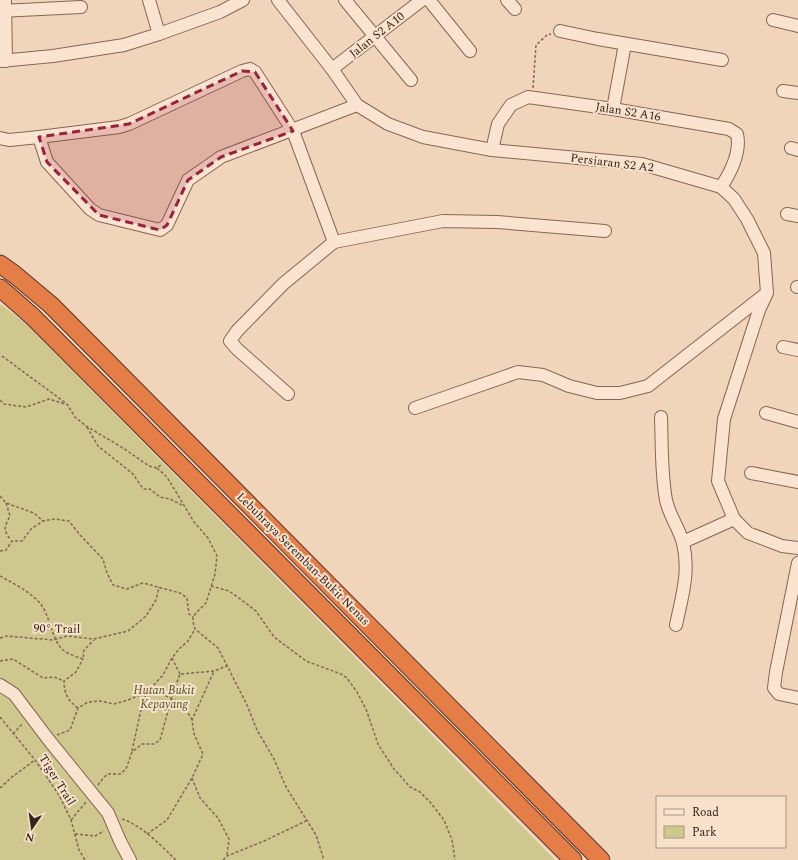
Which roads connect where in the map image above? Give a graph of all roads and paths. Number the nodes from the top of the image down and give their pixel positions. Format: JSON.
{"nodes":[{"id":1,"x":148,"y":0,"type":"edge"},
{"id":2,"x":243,"y":0,"type":"edge"},
{"id":3,"x":278,"y":0,"type":"edge"},
{"id":4,"x":345,"y":0,"type":"edge"},
{"id":5,"x":422,"y":0,"type":"edge"},
{"id":6,"x":429,"y":0,"type":"edge"},
{"id":7,"x":507,"y":0,"type":"edge"},
{"id":8,"x":4,"y":7,"type":"edge"},
{"id":9,"x":80,"y":7,"type":"dead end"},
{"id":10,"x":515,"y":9,"type":"dead end"},
{"id":11,"x":773,"y":20,"type":"dead end"},
{"id":12,"x":798,"y":26,"type":"edge"},
{"id":13,"x":560,"y":31,"type":"joint"},
{"id":14,"x":159,"y":34,"type":"junction"},
{"id":15,"x":374,"y":37,"type":"junction"},
{"id":16,"x":625,"y":44,"type":"junction"},
{"id":17,"x":470,"y":51,"type":"dead end"},
{"id":18,"x":722,"y":60,"type":"dead end"},
{"id":19,"x":3,"y":61,"type":"edge"},
{"id":20,"x":332,"y":69,"type":"junction"},
{"id":21,"x":411,"y":80,"type":"dead end"},
{"id":22,"x":783,"y":91,"type":"dead end"},
{"id":23,"x":798,"y":93,"type":"edge"},
{"id":24,"x":533,"y":98,"type":"junction"},
{"id":25,"x":357,"y":106,"type":"junction"},
{"id":26,"x":613,"y":108,"type":"junction"},
{"id":27,"x":293,"y":131,"type":"junction"},
{"id":28,"x":40,"y":137,"type":"junction"},
{"id":29,"x":0,"y":138,"type":"edge"},
{"id":30,"x":492,"y":150,"type":"junction"},
{"id":31,"x":721,"y":187,"type":"junction"},
{"id":32,"x":604,"y":231,"type":"dead end"},
{"id":33,"x":334,"y":242,"type":"junction"},
{"id":34,"x":0,"y":264,"type":"edge"},
{"id":35,"x":0,"y":288,"type":"edge"},
{"id":36,"x":767,"y":293,"type":"junction"},
{"id":37,"x":783,"y":347,"type":"dead end"},
{"id":38,"x":798,"y":350,"type":"edge"},
{"id":39,"x":2,"y":356,"type":"dead end"},
{"id":40,"x":288,"y":394,"type":"dead end"},
{"id":41,"x":0,"y":400,"type":"edge"},
{"id":42,"x":66,"y":404,"type":"junction"},
{"id":43,"x":415,"y":408,"type":"dead end"},
{"id":44,"x":766,"y":414,"type":"dead end"},
{"id":45,"x":661,"y":417,"type":"dead end"},
{"id":46,"x":798,"y":422,"type":"edge"},
{"id":47,"x":86,"y":426,"type":"junction"},
{"id":48,"x":158,"y":443,"type":"junction"},
{"id":49,"x":157,"y":468,"type":"junction"},
{"id":50,"x":751,"y":473,"type":"dead end"},
{"id":51,"x":798,"y":482,"type":"edge"},
{"id":52,"x":0,"y":496,"type":"edge"},
{"id":53,"x":6,"y":504,"type":"junction"},
{"id":54,"x":184,"y":506,"type":"junction"},
{"id":55,"x":734,"y":518,"type":"junction"},
{"id":56,"x":43,"y":521,"type":"junction"},
{"id":57,"x":12,"y":541,"type":"junction"},
{"id":58,"x":683,"y":542,"type":"junction"},
{"id":59,"x":798,"y":548,"type":"edge"},
{"id":60,"x":0,"y":551,"type":"edge"},
{"id":61,"x":798,"y":563,"type":"edge"},
{"id":62,"x":0,"y":576,"type":"edge"},
{"id":63,"x":211,"y":586,"type":"junction"},
{"id":64,"x":159,"y":587,"type":"junction"},
{"id":65,"x":194,"y":617,"type":"junction"},
{"id":66,"x":676,"y":624,"type":"dead end"},
{"id":67,"x":195,"y":629,"type":"junction"},
{"id":68,"x":0,"y":638,"type":"edge"},
{"id":69,"x":94,"y":639,"type":"junction"},
{"id":70,"x":56,"y":640,"type":"junction"},
{"id":71,"x":172,"y":658,"type":"junction"},
{"id":72,"x":83,"y":659,"type":"junction"},
{"id":73,"x":0,"y":661,"type":"edge"},
{"id":74,"x":227,"y":666,"type":"junction"},
{"id":75,"x":214,"y":671,"type":"junction"},
{"id":76,"x":180,"y":674,"type":"junction"},
{"id":77,"x":64,"y":681,"type":"junction"},
{"id":78,"x":0,"y":684,"type":"edge"},
{"id":79,"x":147,"y":692,"type":"junction"},
{"id":80,"x":172,"y":698,"type":"junction"},
{"id":81,"x":798,"y":698,"type":"edge"},
{"id":82,"x":78,"y":708,"type":"junction"},
{"id":83,"x":31,"y":715,"type":"junction"},
{"id":84,"x":0,"y":717,"type":"edge"},
{"id":85,"x":192,"y":720,"type":"junction"},
{"id":86,"x":13,"y":734,"type":"junction"},
{"id":87,"x":48,"y":739,"type":"junction"},
{"id":88,"x":132,"y":752,"type":"junction"},
{"id":89,"x":35,"y":760,"type":"junction"},
{"id":90,"x":192,"y":778,"type":"junction"},
{"id":91,"x":0,"y":788,"type":"edge"},
{"id":92,"x":94,"y":796,"type":"junction"},
{"id":93,"x":108,"y":813,"type":"junction"},
{"id":94,"x":71,"y":820,"type":"junction"},
{"id":95,"x":306,"y":821,"type":"junction"},
{"id":96,"x":113,"y":826,"type":"junction"},
{"id":97,"x":75,"y":834,"type":"junction"},
{"id":98,"x":147,"y":834,"type":"junction"},
{"id":99,"x":227,"y":856,"type":"junction"},
{"id":100,"x":85,"y":860,"type":"edge"},
{"id":101,"x":130,"y":860,"type":"edge"},
{"id":102,"x":176,"y":860,"type":"edge"},
{"id":103,"x":223,"y":860,"type":"edge"},
{"id":104,"x":324,"y":860,"type":"edge"},
{"id":105,"x":455,"y":860,"type":"edge"},
{"id":106,"x":573,"y":860,"type":"edge"},
{"id":107,"x":601,"y":860,"type":"edge"}],
"edges":[{"from":1,"to":14,"type":"street"},
{"from":2,"to":14,"type":"street"},
{"from":3,"to":20,"type":"street","name":"Persiaran S2 A2"},
{"from":4,"to":15,"type":"street"},
{"from":5,"to":15,"type":"street","name":"Jalan S2 A10"},
{"from":6,"to":17,"type":"street"},
{"from":7,"to":10,"type":"street"},
{"from":8,"to":9,"type":"street"},
{"from":8,"to":19,"type":"street"},
{"from":11,"to":12,"type":"street"},
{"from":13,"to":16,"type":"street"},
{"from":13,"to":24,"type":"path"},
{"from":14,"to":19,"type":"street"},
{"from":15,"to":20,"type":"street","name":"Jalan S2 A10"},
{"from":15,"to":21,"type":"street"},
{"from":16,"to":18,"type":"street"},
{"from":16,"to":26,"type":"street"},
{"from":20,"to":25,"type":"street","name":"Persiaran S2 A2"},
{"from":22,"to":23,"type":"street"},
{"from":24,"to":26,"type":"street","name":"Jalan S2 A16"},
{"from":24,"to":30,"type":"street","name":"Jalan S2 A16"},
{"from":25,"to":27,"type":"street"},
{"from":25,"to":30,"type":"street","name":"Persiaran S2 A2"},
{"from":26,"to":31,"type":"street","name":"Jalan S2 A16"},
{"from":27,"to":28,"type":"street"},
{"from":27,"to":28,"type":"street"},
{"from":27,"to":33,"type":"street"},
{"from":28,"to":29,"type":"street"},
{"from":30,"to":31,"type":"street","name":"Persiaran S2 A2"},
{"from":31,"to":36,"type":"street","name":"Persiaran S2 A2"},
{"from":32,"to":33,"type":"street"},
{"from":33,"to":40,"type":"street"},
{"from":34,"to":107,"type":"highway","name":"Lebuhraya Seremban-Bukit Nenas"},
{"from":35,"to":48,"type":"highway","name":"Lebuhraya Seremban-Bukit Nenas"},
{"from":36,"to":43,"type":"street"},
{"from":36,"to":55,"type":"street","name":"Persiaran S2 A2"},
{"from":37,"to":38,"type":"street"},
{"from":39,"to":42,"type":"path"},
{"from":41,"to":42,"type":"path"},
{"from":42,"to":47,"type":"path"},
{"from":44,"to":46,"type":"street"},
{"from":45,"to":58,"type":"street"},
{"from":47,"to":49,"type":"path"},
{"from":47,"to":54,"type":"path"},
{"from":48,"to":49,"type":"path"},
{"from":48,"to":106,"type":"highway","name":"Lebuhraya Seremban-Bukit Nenas"},
{"from":49,"to":54,"type":"path"},
{"from":50,"to":51,"type":"street"},
{"from":52,"to":53,"type":"path"},
{"from":53,"to":56,"type":"path"},
{"from":53,"to":57,"type":"path"},
{"from":54,"to":63,"type":"path"},
{"from":55,"to":58,"type":"street"},
{"from":55,"to":59,"type":"street","name":"Persiaran S2 A2"},
{"from":56,"to":57,"type":"path"},
{"from":56,"to":64,"type":"path"},
{"from":57,"to":60,"type":"path"},
{"from":58,"to":66,"type":"street"},
{"from":61,"to":81,"type":"street"},
{"from":62,"to":70,"type":"path"},
{"from":63,"to":65,"type":"path"},
{"from":63,"to":105,"type":"path"},
{"from":64,"to":65,"type":"path"},
{"from":64,"to":69,"type":"path","name":"90° Trail"},
{"from":65,"to":67,"type":"path"},
{"from":67,"to":71,"type":"path"},
{"from":67,"to":74,"type":"path"},
{"from":68,"to":70,"type":"path","name":"90° Trail"},
{"from":69,"to":70,"type":"path","name":"90° Trail"},
{"from":69,"to":72,"type":"path"},
{"from":70,"to":72,"type":"path"},
{"from":71,"to":76,"type":"path"},
{"from":71,"to":79,"type":"path"},
{"from":72,"to":77,"type":"path"},
{"from":73,"to":77,"type":"path"},
{"from":74,"to":75,"type":"path"},
{"from":74,"to":95,"type":"path"},
{"from":75,"to":76,"type":"path"},
{"from":75,"to":85,"type":"path"},
{"from":76,"to":80,"type":"path"},
{"from":77,"to":82,"type":"path"},
{"from":78,"to":83,"type":"street"},
{"from":79,"to":80,"type":"path"},
{"from":79,"to":82,"type":"path"},
{"from":79,"to":88,"type":"path"},
{"from":80,"to":85,"type":"path"},
{"from":80,"to":88,"type":"path"},
{"from":82,"to":87,"type":"path"},
{"from":83,"to":86,"type":"path"},
{"from":83,"to":87,"type":"street"},
{"from":84,"to":86,"type":"path","name":"Tiger Trail"},
{"from":85,"to":90,"type":"path"},
{"from":86,"to":89,"type":"path","name":"Tiger Trail"},
{"from":87,"to":92,"type":"street"},
{"from":88,"to":92,"type":"path"},
{"from":89,"to":91,"type":"path"},
{"from":89,"to":94,"type":"path","name":"Tiger Trail"},
{"from":90,"to":98,"type":"path"},
{"from":90,"to":99,"type":"path"},
{"from":92,"to":93,"type":"street"},
{"from":92,"to":94,"type":"path"},
{"from":93,"to":96,"type":"street"},
{"from":93,"to":98,"type":"path"},
{"from":94,"to":97,"type":"path","name":"Tiger Trail"},
{"from":95,"to":99,"type":"path"},
{"from":95,"to":104,"type":"path"},
{"from":96,"to":97,"type":"path"},
{"from":96,"to":101,"type":"street"},
{"from":97,"to":100,"type":"path","name":"Tiger Trail"},
{"from":98,"to":102,"type":"path"},
{"from":99,"to":103,"type":"path"}]}
